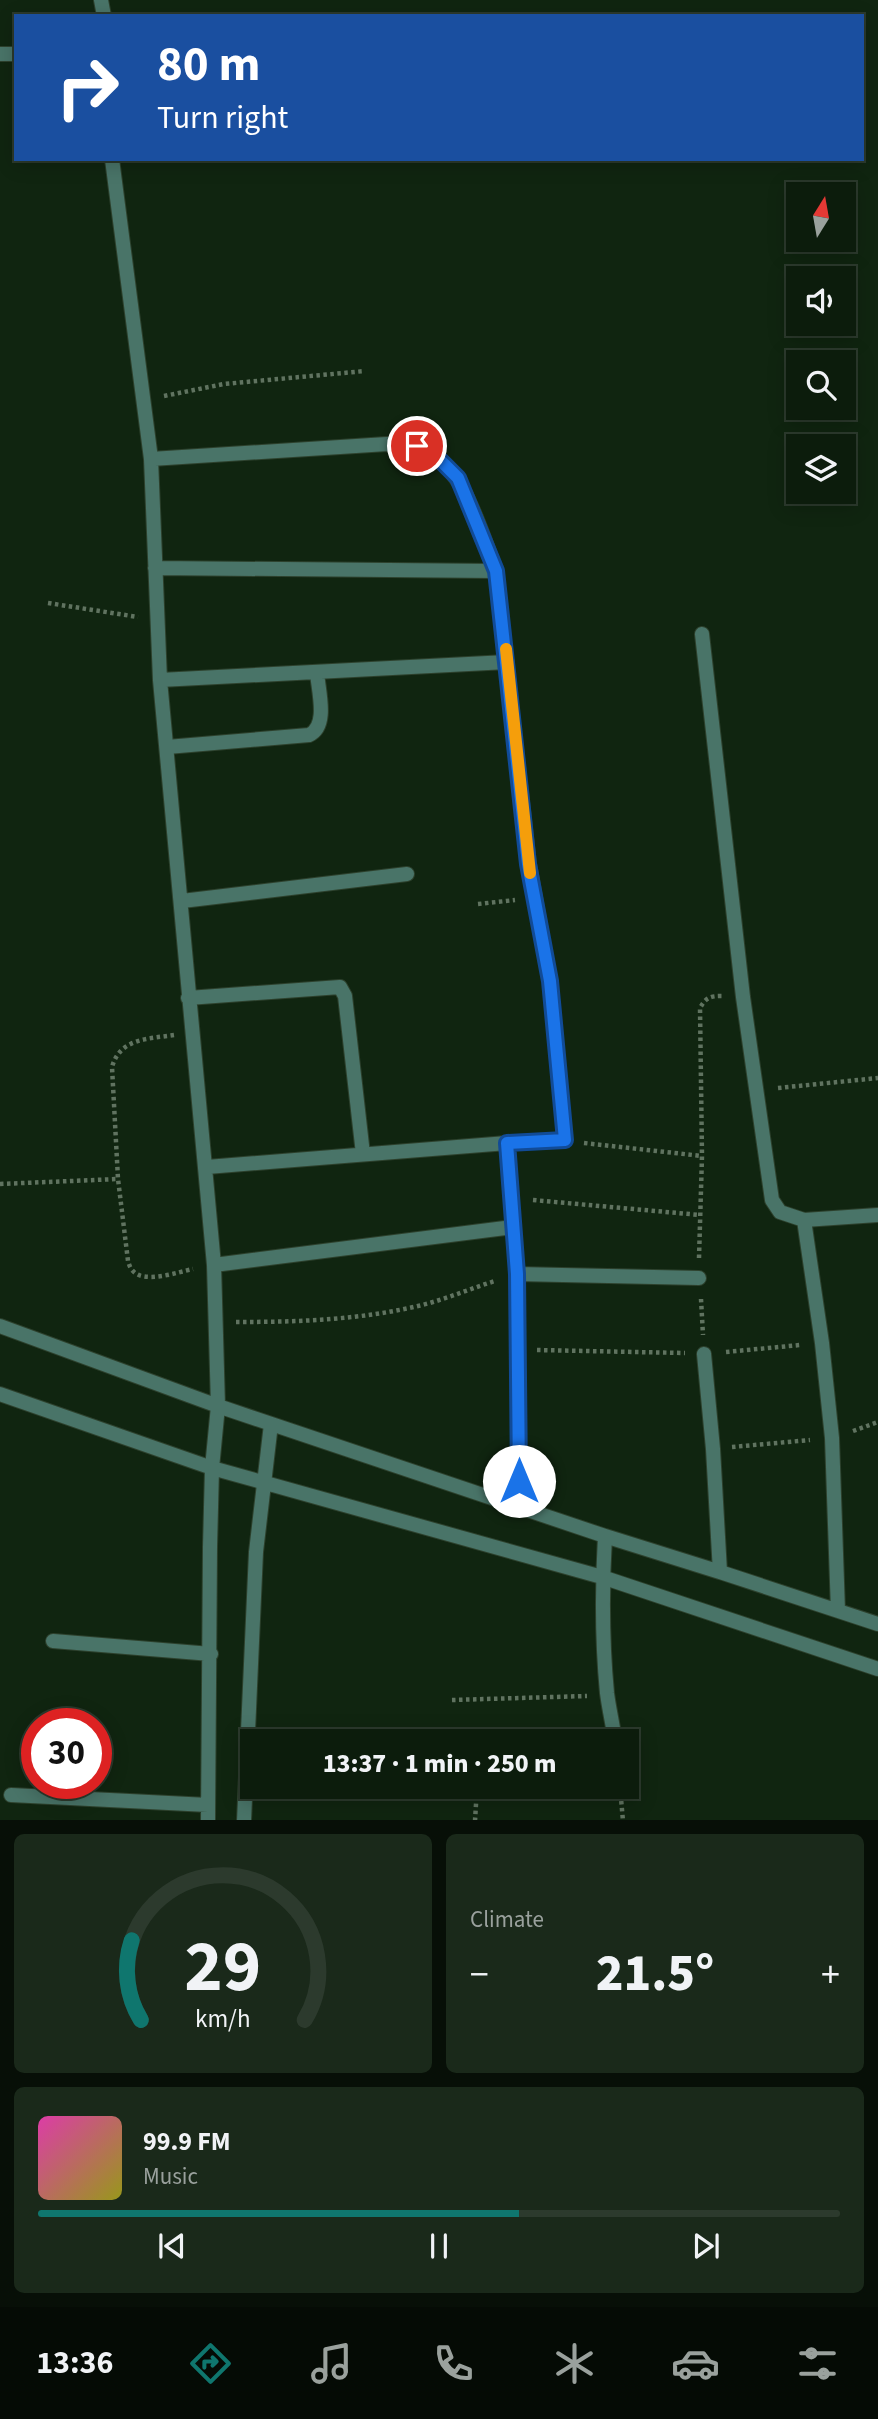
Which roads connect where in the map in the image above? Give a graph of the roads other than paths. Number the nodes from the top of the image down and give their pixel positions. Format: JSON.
{"nodes":[{"id":1,"x":113,"y":161,"type":"edge"},
{"id":2,"x":151,"y":458,"type":"junction"},
{"id":3,"x":155,"y":568,"type":"junction"},
{"id":4,"x":496,"y":571,"type":"junction"},
{"id":5,"x":702,"y":634,"type":"dead end"},
{"id":6,"x":507,"y":662,"type":"junction"},
{"id":7,"x":317,"y":672,"type":"junction"},
{"id":8,"x":160,"y":680,"type":"junction"},
{"id":9,"x":167,"y":747,"type":"junction"},
{"id":10,"x":407,"y":874,"type":"dead end"},
{"id":11,"x":182,"y":901,"type":"junction"},
{"id":12,"x":188,"y":998,"type":"junction"},
{"id":13,"x":507,"y":1143,"type":"junction"},
{"id":14,"x":363,"y":1154,"type":"junction"},
{"id":15,"x":207,"y":1167,"type":"junction"},
{"id":16,"x":878,"y":1215,"type":"edge"},
{"id":17,"x":804,"y":1220,"type":"junction"},
{"id":18,"x":513,"y":1227,"type":"junction"},
{"id":19,"x":215,"y":1265,"type":"junction"},
{"id":20,"x":517,"y":1274,"type":"junction"},
{"id":21,"x":699,"y":1278,"type":"road end"},
{"id":22,"x":0,"y":1326,"type":"edge"},
{"id":23,"x":704,"y":1354,"type":"road end"},
{"id":24,"x":0,"y":1394,"type":"edge"},
{"id":25,"x":218,"y":1406,"type":"junction"},
{"id":26,"x":271,"y":1424,"type":"junction"},
{"id":27,"x":212,"y":1468,"type":"junction"},
{"id":28,"x":263,"y":1481,"type":"junction"},
{"id":29,"x":519,"y":1508,"type":"junction"},
{"id":30,"x":605,"y":1536,"type":"junction"},
{"id":31,"x":720,"y":1572,"type":"junction"},
{"id":32,"x":602,"y":1577,"type":"junction"},
{"id":33,"x":838,"y":1611,"type":"junction"},
{"id":34,"x":878,"y":1623,"type":"edge"},
{"id":35,"x":53,"y":1641,"type":"dead end"},
{"id":36,"x":211,"y":1654,"type":"junction"},
{"id":37,"x":878,"y":1668,"type":"edge"},
{"id":38,"x":250,"y":1729,"type":"edge"},
{"id":39,"x":613,"y":1729,"type":"edge"},
{"id":40,"x":11,"y":1795,"type":"dead end"},
{"id":41,"x":246,"y":1799,"type":"edge"},
{"id":42,"x":208,"y":1805,"type":"junction"},
{"id":43,"x":208,"y":1820,"type":"edge"},
{"id":44,"x":244,"y":1820,"type":"edge"}],
"edges":[{"from":1,"to":2,"type":"street"},
{"from":2,"to":3,"type":"street"},
{"from":2,"to":4,"type":"street"},
{"from":3,"to":4,"type":"street"},
{"from":3,"to":8,"type":"street"},
{"from":4,"to":6,"type":"street"},
{"from":5,"to":17,"type":"street"},
{"from":6,"to":7,"type":"street"},
{"from":6,"to":13,"type":"street"},
{"from":7,"to":8,"type":"street"},
{"from":7,"to":9,"type":"street"},
{"from":8,"to":9,"type":"street"},
{"from":9,"to":11,"type":"street"},
{"from":10,"to":11,"type":"street"},
{"from":11,"to":12,"type":"street"},
{"from":12,"to":14,"type":"street"},
{"from":12,"to":15,"type":"street"},
{"from":13,"to":14,"type":"street"},
{"from":13,"to":18,"type":"street"},
{"from":14,"to":15,"type":"street"},
{"from":15,"to":19,"type":"street"},
{"from":16,"to":17,"type":"street"},
{"from":17,"to":33,"type":"street"},
{"from":18,"to":19,"type":"street"},
{"from":18,"to":20,"type":"street"},
{"from":19,"to":25,"type":"street"},
{"from":20,"to":21,"type":"street"},
{"from":20,"to":29,"type":"street"},
{"from":22,"to":25,"type":"street"},
{"from":23,"to":31,"type":"street"},
{"from":24,"to":27,"type":"street"},
{"from":25,"to":26,"type":"street"},
{"from":25,"to":27,"type":"street"},
{"from":26,"to":28,"type":"street"},
{"from":26,"to":29,"type":"street"},
{"from":27,"to":28,"type":"street"},
{"from":27,"to":36,"type":"street"},
{"from":28,"to":32,"type":"street"},
{"from":28,"to":38,"type":"street"},
{"from":29,"to":30,"type":"street"},
{"from":30,"to":31,"type":"street"},
{"from":30,"to":32,"type":"street"},
{"from":31,"to":33,"type":"street"},
{"from":32,"to":37,"type":"street"},
{"from":32,"to":39,"type":"street"},
{"from":33,"to":34,"type":"street"},
{"from":35,"to":36,"type":"street"},
{"from":36,"to":42,"type":"street"},
{"from":40,"to":42,"type":"street"},
{"from":41,"to":44,"type":"street"},
{"from":42,"to":43,"type":"street"}]}
